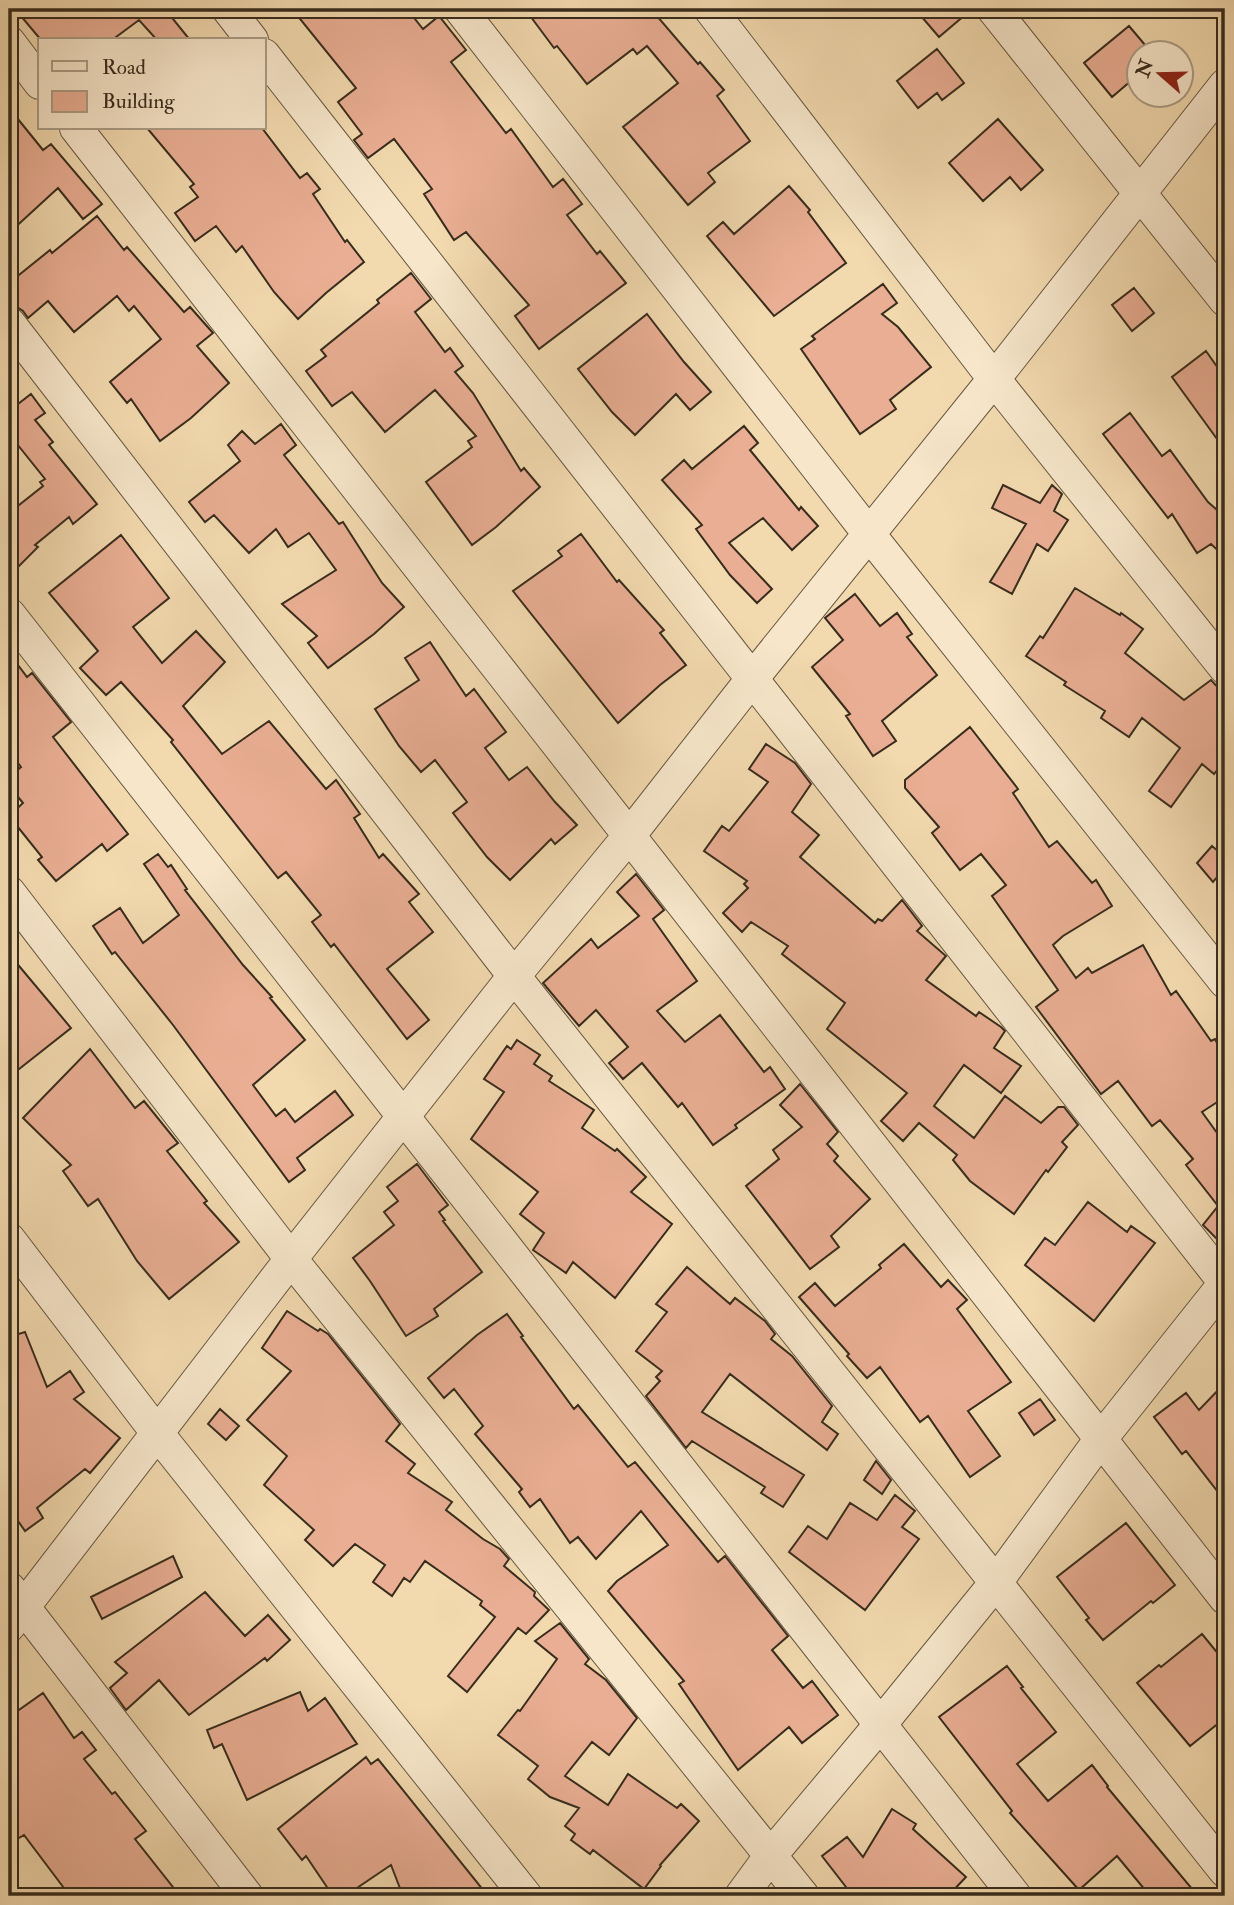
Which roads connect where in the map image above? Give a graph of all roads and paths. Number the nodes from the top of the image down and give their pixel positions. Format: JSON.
{"nodes":[{"id":1,"x":228,"y":9,"type":"edge"},
{"id":2,"x":460,"y":9,"type":"edge"},
{"id":3,"x":710,"y":9,"type":"edge"},
{"id":4,"x":993,"y":9,"type":"edge"},
{"id":5,"x":251,"y":38,"type":"edge"},
{"id":6,"x":9,"y":42,"type":"edge"},
{"id":7,"x":266,"y":58,"type":"edge"},
{"id":8,"x":38,"y":80,"type":"edge"},
{"id":9,"x":1225,"y":85,"type":"edge"},
{"id":10,"x":78,"y":130,"type":"edge"},
{"id":11,"x":1139,"y":194,"type":"junction"},
{"id":12,"x":1225,"y":300,"type":"edge"},
{"id":13,"x":9,"y":323,"type":"edge"},
{"id":14,"x":994,"y":379,"type":"junction"},
{"id":15,"x":869,"y":534,"type":"junction"},
{"id":16,"x":9,"y":614,"type":"edge"},
{"id":17,"x":1225,"y":668,"type":"edge"},
{"id":18,"x":752,"y":679,"type":"junction"},
{"id":19,"x":629,"y":836,"type":"junction"},
{"id":20,"x":9,"y":892,"type":"edge"},
{"id":21,"x":514,"y":976,"type":"junction"},
{"id":22,"x":1225,"y":982,"type":"edge"},
{"id":23,"x":404,"y":1116,"type":"junction"},
{"id":24,"x":9,"y":1240,"type":"edge"},
{"id":25,"x":291,"y":1259,"type":"junction"},
{"id":26,"x":1225,"y":1283,"type":"edge"},
{"id":27,"x":158,"y":1434,"type":"junction"},
{"id":28,"x":1100,"y":1440,"type":"junction"},
{"id":29,"x":997,"y":1581,"type":"junction"},
{"id":30,"x":1225,"y":1598,"type":"edge"},
{"id":31,"x":14,"y":1607,"type":"edge"},
{"id":32,"x":880,"y":1726,"type":"junction"},
{"id":33,"x":771,"y":1855,"type":"junction"},
{"id":34,"x":1225,"y":1871,"type":"edge"},
{"id":35,"x":247,"y":1896,"type":"edge"},
{"id":36,"x":526,"y":1896,"type":"edge"},
{"id":37,"x":741,"y":1896,"type":"edge"},
{"id":38,"x":803,"y":1896,"type":"edge"},
{"id":39,"x":1015,"y":1896,"type":"edge"}],
"edges":[{"from":1,"to":5,"type":"street"},
{"from":2,"to":15,"type":"street"},
{"from":3,"to":14,"type":"street"},
{"from":4,"to":11,"type":"street"},
{"from":6,"to":8,"type":"street"},
{"from":7,"to":18,"type":"street"},
{"from":9,"to":11,"type":"street"},
{"from":10,"to":19,"type":"street"},
{"from":11,"to":12,"type":"street"},
{"from":11,"to":14,"type":"street"},
{"from":13,"to":21,"type":"street"},
{"from":14,"to":15,"type":"street"},
{"from":14,"to":17,"type":"street"},
{"from":15,"to":18,"type":"street"},
{"from":15,"to":22,"type":"street"},
{"from":16,"to":23,"type":"street"},
{"from":18,"to":19,"type":"street"},
{"from":18,"to":26,"type":"street"},
{"from":19,"to":21,"type":"street"},
{"from":19,"to":28,"type":"street"},
{"from":20,"to":25,"type":"street"},
{"from":21,"to":23,"type":"street"},
{"from":21,"to":29,"type":"street"},
{"from":23,"to":25,"type":"street"},
{"from":23,"to":32,"type":"street"},
{"from":24,"to":27,"type":"street"},
{"from":25,"to":27,"type":"street"},
{"from":25,"to":33,"type":"street"},
{"from":26,"to":28,"type":"street"},
{"from":27,"to":31,"type":"street"},
{"from":27,"to":36,"type":"street"},
{"from":28,"to":29,"type":"street"},
{"from":28,"to":30,"type":"street"},
{"from":29,"to":32,"type":"street"},
{"from":29,"to":34,"type":"street"},
{"from":31,"to":35,"type":"street"},
{"from":32,"to":33,"type":"street"},
{"from":32,"to":39,"type":"street"},
{"from":33,"to":37,"type":"street"},
{"from":33,"to":38,"type":"street"}]}
